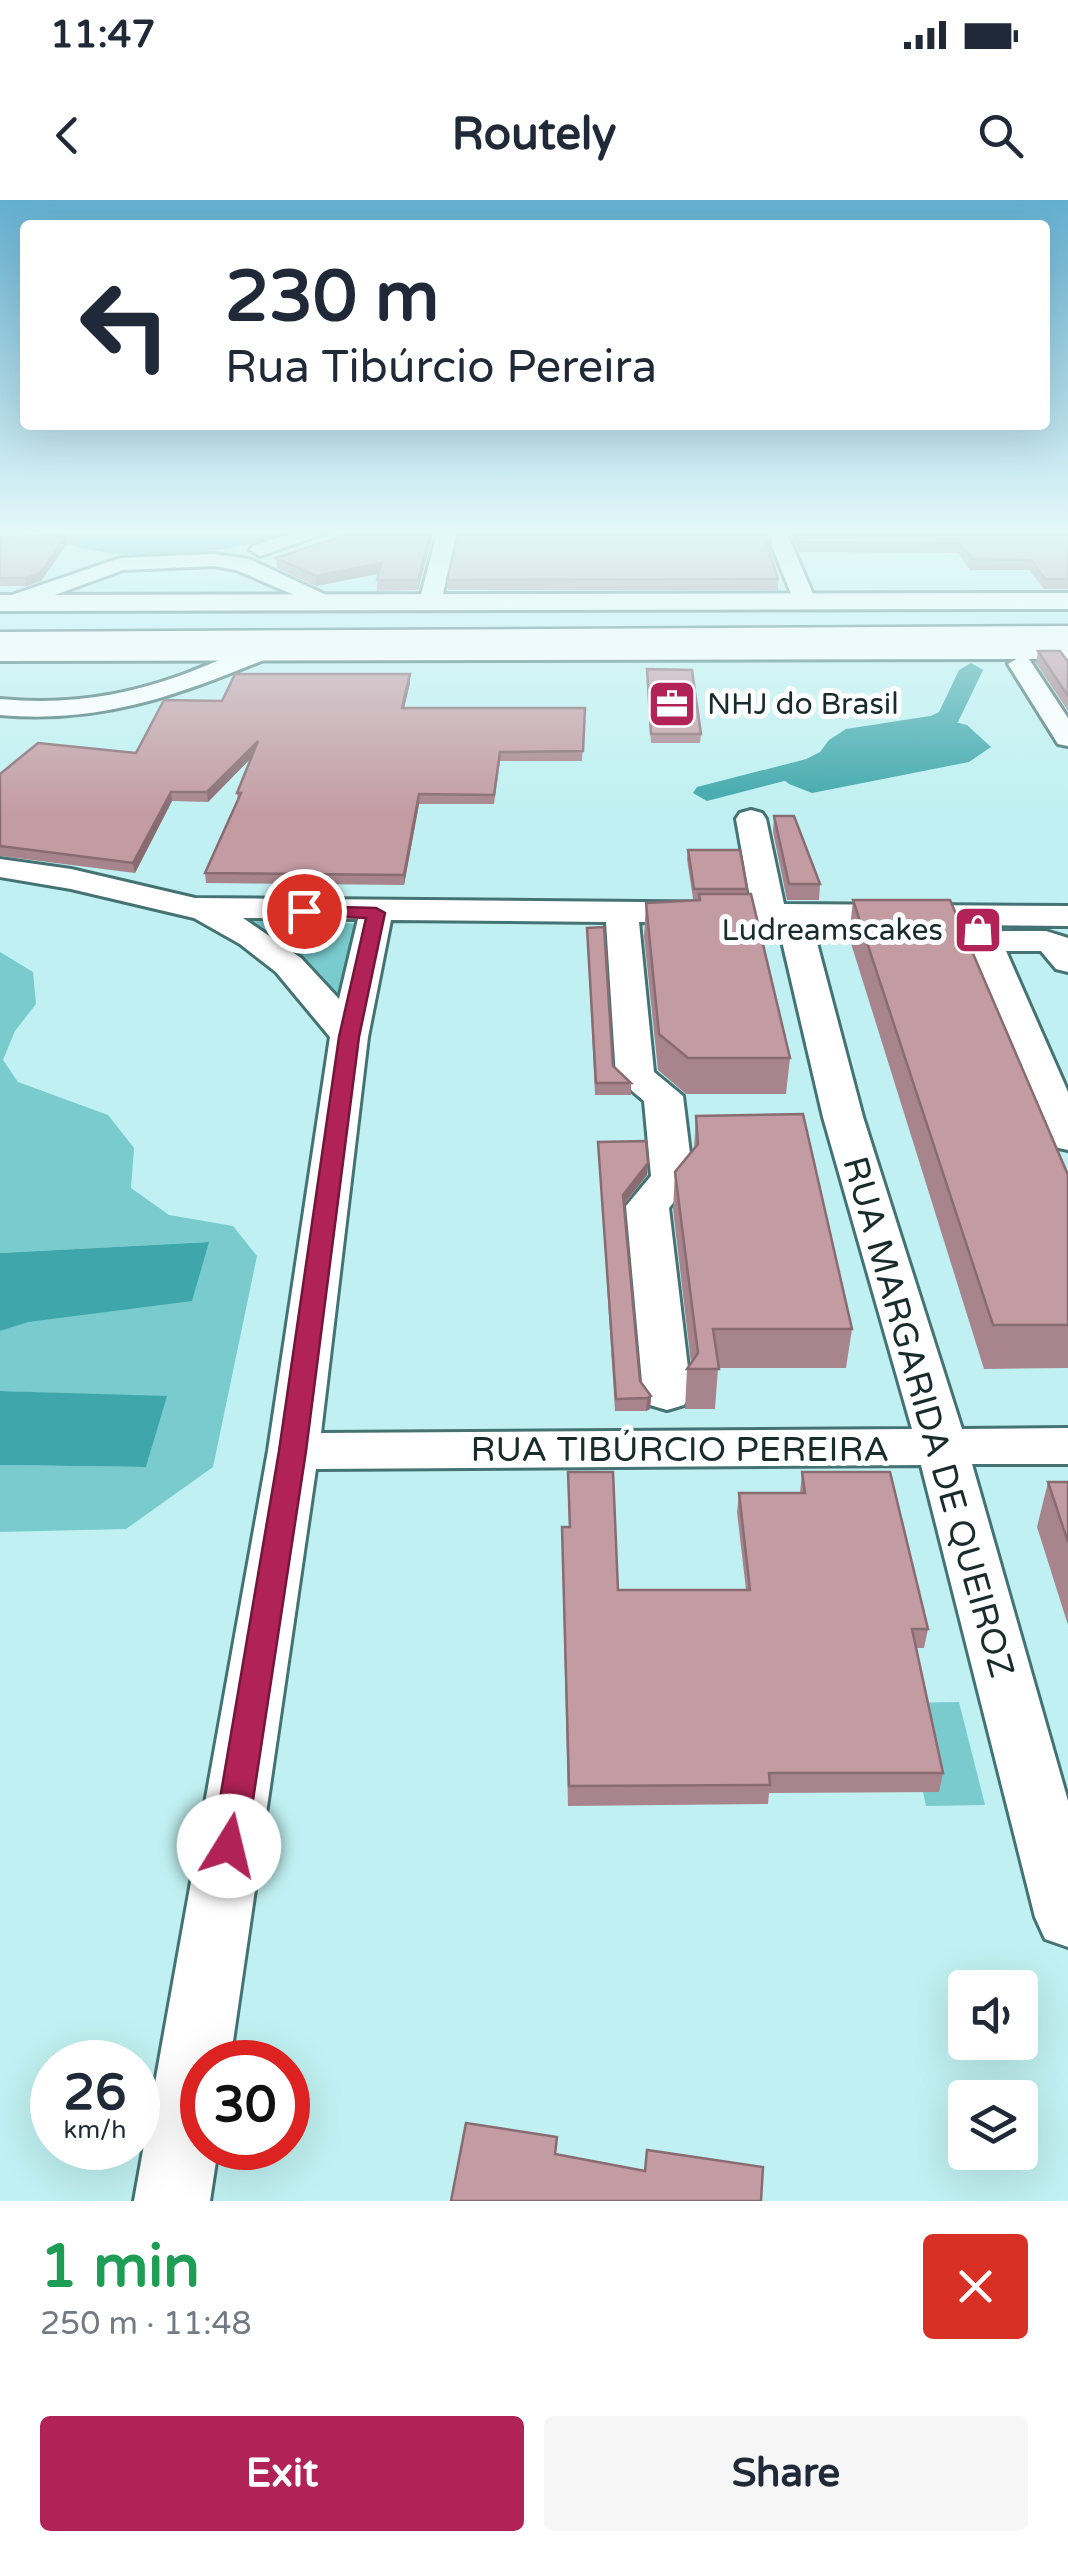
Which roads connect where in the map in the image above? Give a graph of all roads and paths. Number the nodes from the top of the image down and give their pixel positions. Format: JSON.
{"nodes":[{"id":1,"x":1068,"y":635,"type":"edge"},
{"id":2,"x":802,"y":636,"type":"junction"},
{"id":3,"x":0,"y":640,"type":"edge"},
{"id":4,"x":264,"y":646,"type":"junction"},
{"id":5,"x":1068,"y":649,"type":"edge"},
{"id":6,"x":0,"y":652,"type":"edge"},
{"id":7,"x":71,"y":652,"type":"joint"},
{"id":8,"x":1020,"y":664,"type":"dead end"},
{"id":9,"x":0,"y":707,"type":"edge"},
{"id":10,"x":1068,"y":738,"type":"edge"},
{"id":11,"x":751,"y":819,"type":"dead end"},
{"id":12,"x":0,"y":868,"type":"edge"},
{"id":13,"x":195,"y":908,"type":"junction"},
{"id":14,"x":376,"y":913,"type":"junction"},
{"id":15,"x":617,"y":914,"type":"junction"},
{"id":16,"x":781,"y":916,"type":"junction"},
{"id":17,"x":1068,"y":916,"type":"edge"},
{"id":18,"x":1014,"y":928,"type":"junction"},
{"id":19,"x":1068,"y":962,"type":"edge"},
{"id":20,"x":349,"y":1037,"type":"junction"},
{"id":21,"x":1068,"y":1138,"type":"edge"},
{"id":22,"x":667,"y":1393,"type":"dead end"},
{"id":23,"x":1068,"y":1446,"type":"edge"},
{"id":24,"x":942,"y":1447,"type":"junction"},
{"id":25,"x":293,"y":1451,"type":"junction"},
{"id":26,"x":1068,"y":1917,"type":"edge"},
{"id":27,"x":172,"y":2201,"type":"edge"}],
"edges":[{"from":1,"to":2,"type":"highway"},
{"from":2,"to":4,"type":"highway"},
{"from":2,"to":5,"type":"highway"},
{"from":3,"to":4,"type":"highway"},
{"from":4,"to":5,"type":"main road"},
{"from":4,"to":7,"type":"highway"},
{"from":4,"to":9,"type":"street"},
{"from":6,"to":7,"type":"main road"},
{"from":8,"to":10,"type":"street"},
{"from":11,"to":16,"type":"street","name":"RUA MARGARIDA DE QUEIROZ"},
{"from":12,"to":13,"type":"street"},
{"from":13,"to":14,"type":"street"},
{"from":13,"to":20,"type":"street"},
{"from":14,"to":15,"type":"street"},
{"from":14,"to":20,"type":"street"},
{"from":15,"to":16,"type":"street"},
{"from":15,"to":22,"type":"street"},
{"from":16,"to":18,"type":"street"},
{"from":16,"to":24,"type":"street","name":"RUA MARGARIDA DE QUEIROZ"},
{"from":17,"to":18,"type":"street"},
{"from":18,"to":19,"type":"street"},
{"from":18,"to":21,"type":"street"},
{"from":20,"to":25,"type":"street"},
{"from":23,"to":24,"type":"street","name":"RUA TIBÚRCIO PEREIRA"},
{"from":24,"to":25,"type":"street","name":"RUA TIBÚRCIO PEREIRA"},
{"from":24,"to":26,"type":"street","name":"RUA MARGARIDA DE QUEIROZ"},
{"from":25,"to":27,"type":"street"}]}
